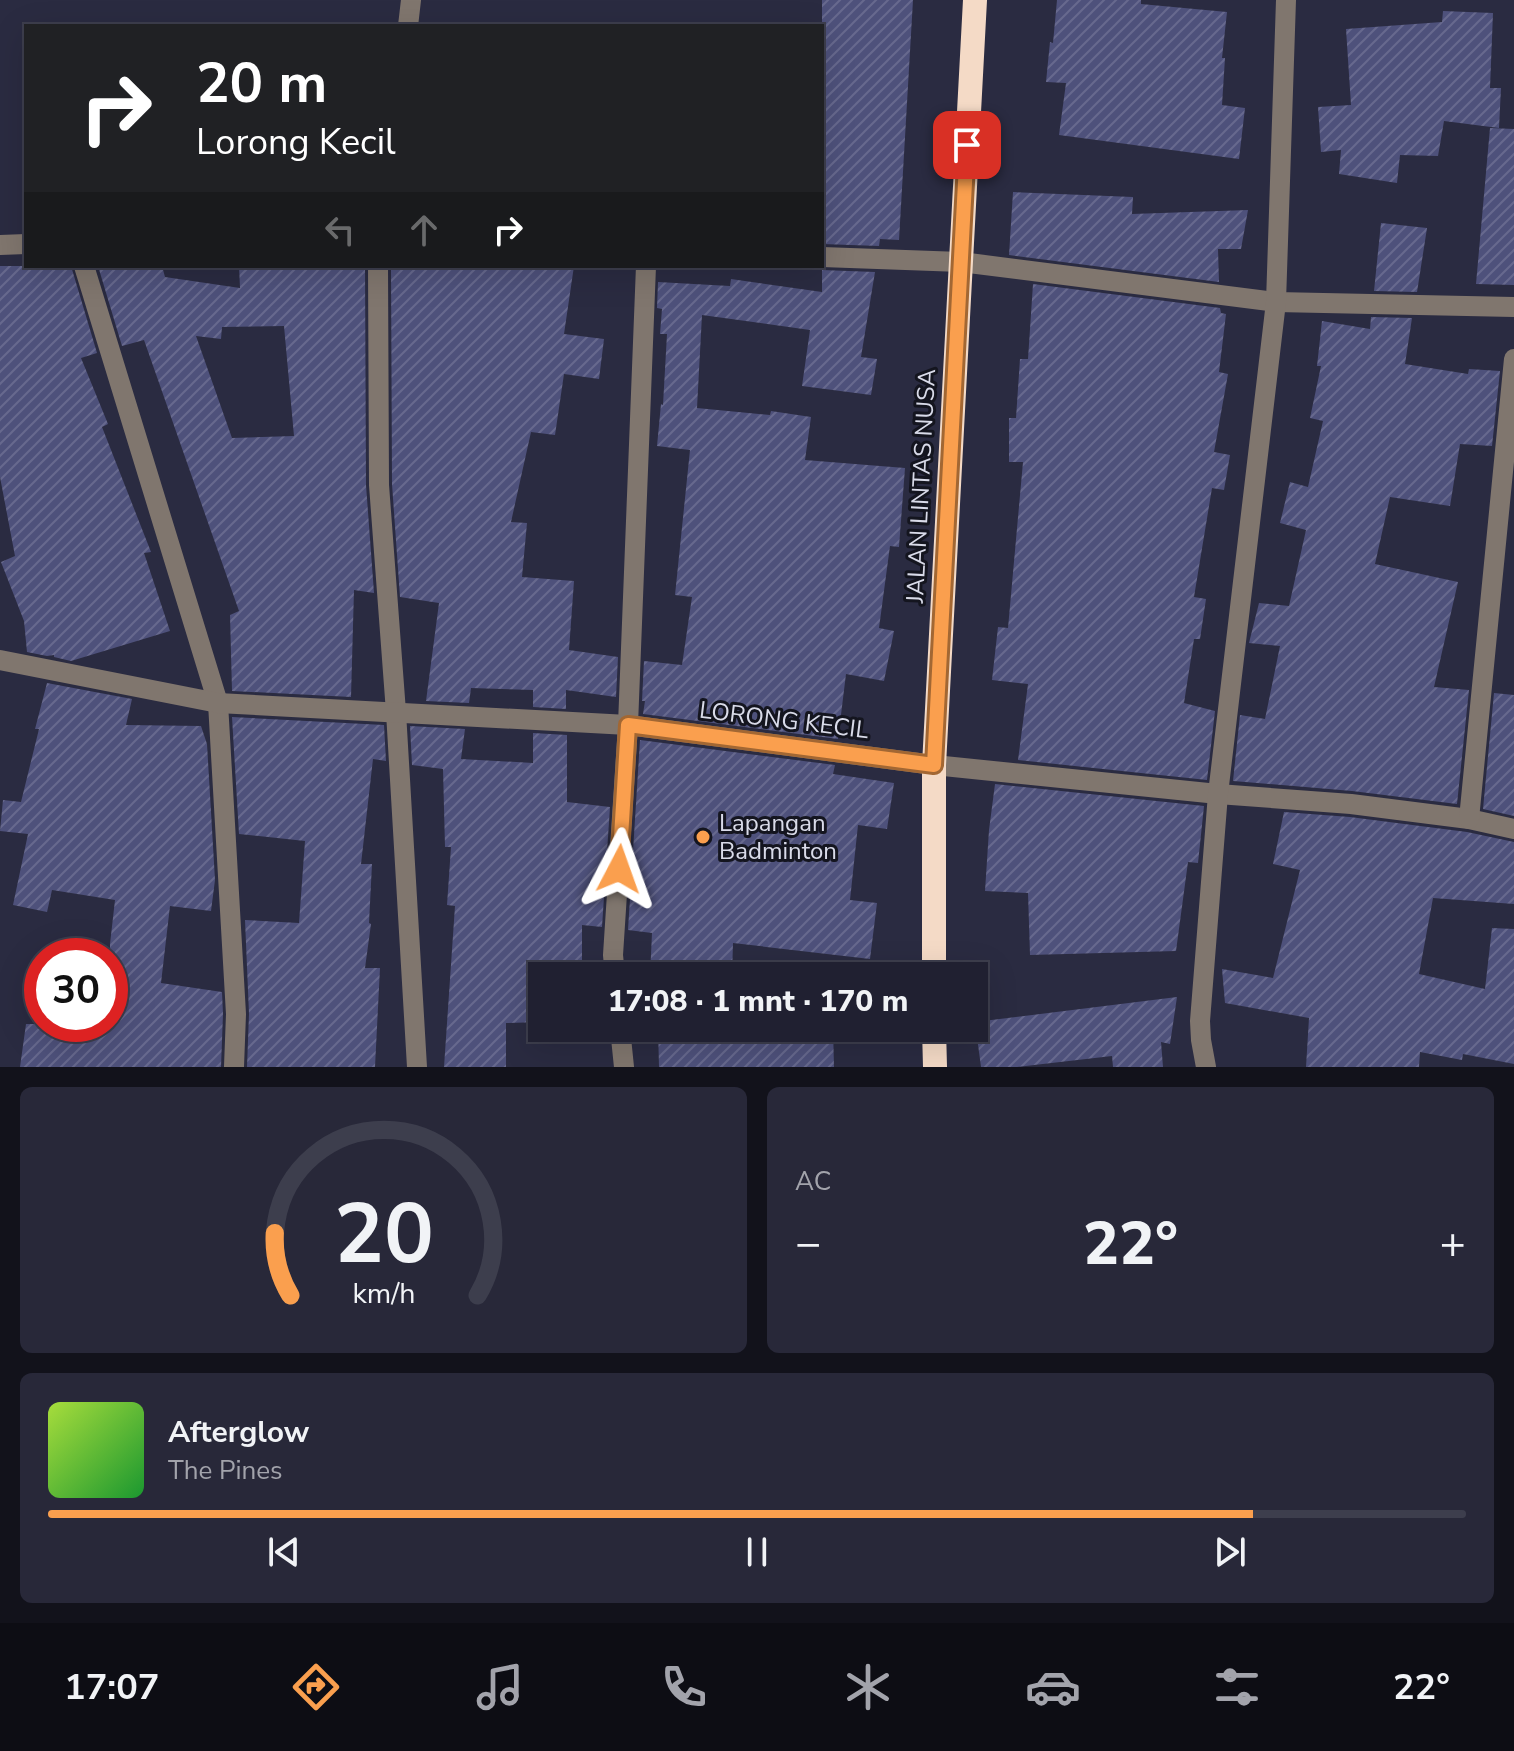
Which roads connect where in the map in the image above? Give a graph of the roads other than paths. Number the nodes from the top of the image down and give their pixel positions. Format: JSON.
{"nodes":[{"id":1,"x":411,"y":0,"type":"edge"},
{"id":2,"x":975,"y":0,"type":"edge"},
{"id":3,"x":1286,"y":0,"type":"edge"},
{"id":4,"x":408,"y":24,"type":"edge"},
{"id":5,"x":24,"y":244,"type":"edge"},
{"id":6,"x":0,"y":245,"type":"edge"},
{"id":7,"x":824,"y":257,"type":"edge"},
{"id":8,"x":961,"y":262,"type":"junction"},
{"id":9,"x":85,"y":268,"type":"edge"},
{"id":10,"x":378,"y":268,"type":"edge"},
{"id":11,"x":646,"y":268,"type":"edge"},
{"id":12,"x":1276,"y":302,"type":"junction"},
{"id":13,"x":1514,"y":307,"type":"edge"},
{"id":14,"x":1514,"y":359,"type":"edge"},
{"id":15,"x":0,"y":660,"type":"edge"},
{"id":16,"x":218,"y":703,"type":"junction"},
{"id":17,"x":396,"y":712,"type":"junction"},
{"id":18,"x":628,"y":725,"type":"junction"},
{"id":19,"x":934,"y":765,"type":"junction"},
{"id":20,"x":1218,"y":794,"type":"junction"},
{"id":21,"x":1469,"y":819,"type":"junction"},
{"id":22,"x":1514,"y":829,"type":"edge"},
{"id":23,"x":614,"y":962,"type":"edge"},
{"id":24,"x":934,"y":962,"type":"edge"},
{"id":25,"x":621,"y":1042,"type":"edge"},
{"id":26,"x":934,"y":1042,"type":"edge"},
{"id":27,"x":234,"y":1067,"type":"edge"},
{"id":28,"x":417,"y":1067,"type":"edge"},
{"id":29,"x":624,"y":1067,"type":"edge"},
{"id":30,"x":935,"y":1067,"type":"edge"},
{"id":31,"x":1206,"y":1067,"type":"edge"}],
"edges":[{"from":1,"to":4,"type":"street"},
{"from":2,"to":8,"type":"highway","name":"JALAN LINTAS NUSA"},
{"from":3,"to":12,"type":"street"},
{"from":5,"to":6,"type":"street"},
{"from":7,"to":8,"type":"street"},
{"from":8,"to":12,"type":"street"},
{"from":8,"to":19,"type":"highway","name":"JALAN LINTAS NUSA"},
{"from":9,"to":16,"type":"street"},
{"from":10,"to":17,"type":"street"},
{"from":11,"to":18,"type":"street"},
{"from":12,"to":13,"type":"street"},
{"from":12,"to":20,"type":"street"},
{"from":14,"to":21,"type":"street"},
{"from":15,"to":16,"type":"street","name":"LORONG KECIL"},
{"from":16,"to":17,"type":"street","name":"LORONG KECIL"},
{"from":16,"to":27,"type":"street"},
{"from":17,"to":18,"type":"street","name":"LORONG KECIL"},
{"from":17,"to":28,"type":"street"},
{"from":18,"to":19,"type":"street","name":"LORONG KECIL"},
{"from":18,"to":23,"type":"street"},
{"from":19,"to":20,"type":"street","name":"LORONG KECIL"},
{"from":19,"to":24,"type":"highway","name":"JALAN LINTAS NUSA"},
{"from":20,"to":21,"type":"street","name":"LORONG KECIL"},
{"from":20,"to":31,"type":"street"},
{"from":21,"to":22,"type":"street","name":"LORONG KECIL"},
{"from":25,"to":29,"type":"street"},
{"from":26,"to":30,"type":"highway"}]}
